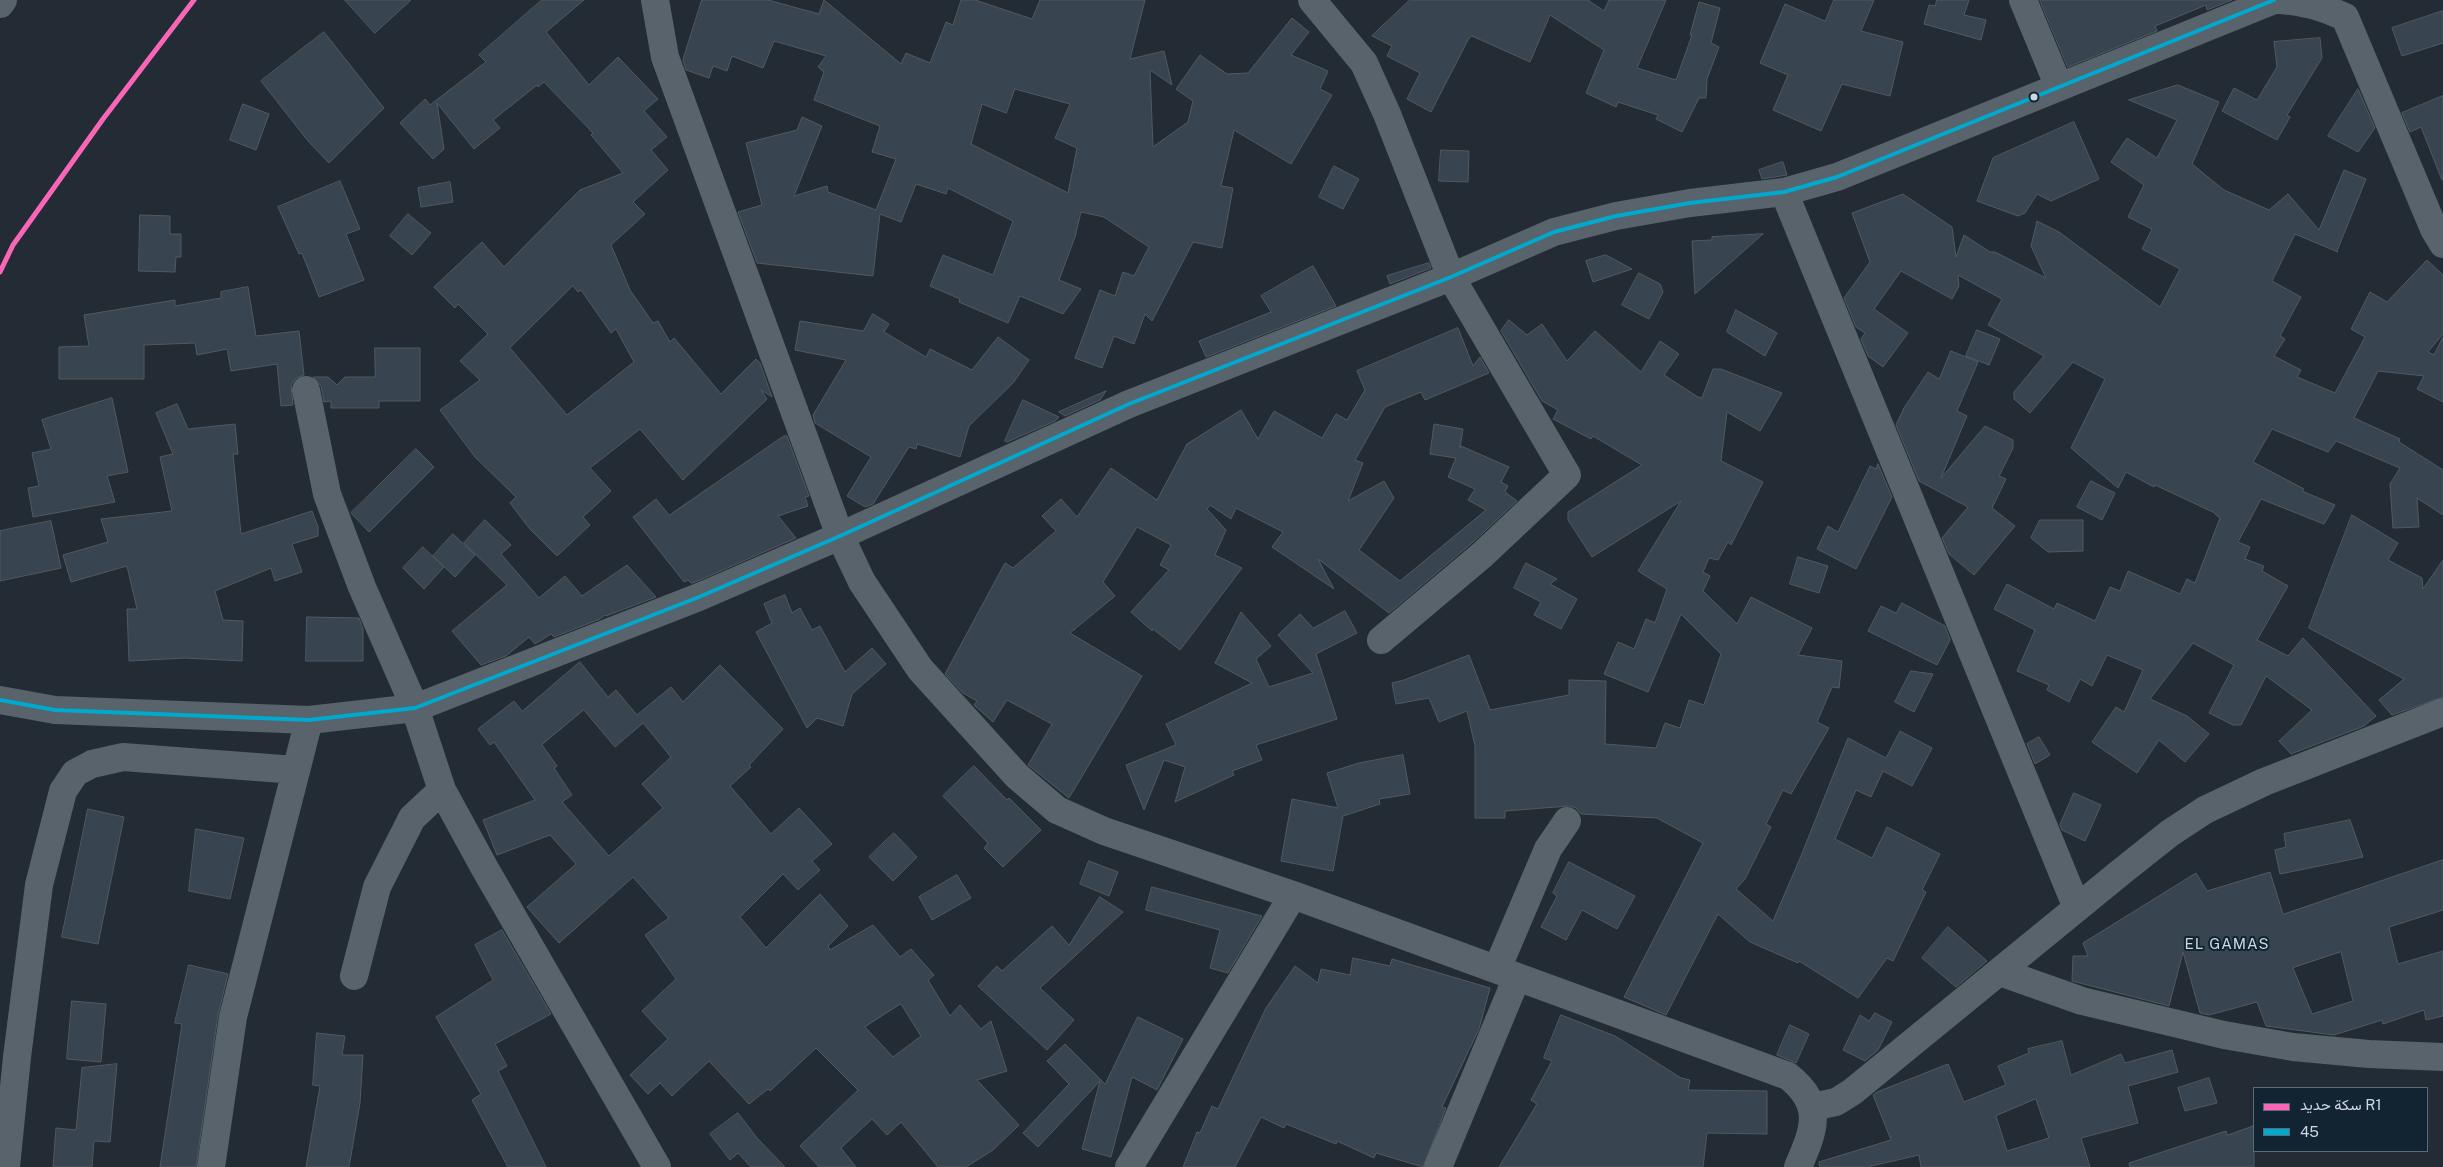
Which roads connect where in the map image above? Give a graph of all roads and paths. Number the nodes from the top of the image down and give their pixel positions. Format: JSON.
{"nodes":[{"id":1,"x":3,"y":0,"type":"edge"},
{"id":2,"x":655,"y":0,"type":"edge"},
{"id":3,"x":1312,"y":0,"type":"edge"},
{"id":4,"x":2023,"y":0,"type":"edge"},
{"id":5,"x":2274,"y":0,"type":"edge"},
{"id":6,"x":2280,"y":0,"type":"edge"},
{"id":7,"x":0,"y":4,"type":"edge"},
{"id":8,"x":2341,"y":9,"type":"edge"},
{"id":9,"x":2059,"y":87,"type":"junction"},
{"id":10,"x":1784,"y":192,"type":"junction"},
{"id":11,"x":2443,"y":244,"type":"edge"},
{"id":12,"x":1451,"y":277,"type":"junction"},
{"id":13,"x":306,"y":390,"type":"dead end"},
{"id":14,"x":840,"y":536,"type":"junction"},
{"id":15,"x":1381,"y":640,"type":"dead end"},
{"id":16,"x":0,"y":700,"type":"edge"},
{"id":17,"x":415,"y":708,"type":"junction"},
{"id":18,"x":2443,"y":712,"type":"edge"},
{"id":19,"x":308,"y":720,"type":"junction"},
{"id":20,"x":296,"y":770,"type":"junction"},
{"id":21,"x":442,"y":790,"type":"junction"},
{"id":22,"x":1567,"y":821,"type":"dead end"},
{"id":23,"x":1293,"y":895,"type":"junction"},
{"id":24,"x":2077,"y":908,"type":"junction"},
{"id":25,"x":2000,"y":972,"type":"junction"},
{"id":26,"x":1507,"y":973,"type":"junction"},
{"id":27,"x":354,"y":976,"type":"dead end"},
{"id":28,"x":2443,"y":1057,"type":"edge"},
{"id":29,"x":1812,"y":1107,"type":"junction"},
{"id":30,"x":6,"y":1167,"type":"edge"},
{"id":31,"x":211,"y":1167,"type":"edge"},
{"id":32,"x":657,"y":1167,"type":"edge"},
{"id":33,"x":1129,"y":1167,"type":"edge"},
{"id":34,"x":1438,"y":1167,"type":"edge"},
{"id":35,"x":1798,"y":1167,"type":"edge"}],
"edges":[{"from":1,"to":7,"type":"street"},
{"from":2,"to":14,"type":"street"},
{"from":3,"to":12,"type":"street"},
{"from":4,"to":9,"type":"street"},
{"from":5,"to":9,"type":"street"},
{"from":6,"to":8,"type":"street"},
{"from":8,"to":11,"type":"street"},
{"from":9,"to":10,"type":"street"},
{"from":10,"to":12,"type":"street"},
{"from":10,"to":24,"type":"street"},
{"from":12,"to":14,"type":"street"},
{"from":12,"to":15,"type":"street"},
{"from":13,"to":17,"type":"street"},
{"from":14,"to":17,"type":"street"},
{"from":14,"to":23,"type":"street"},
{"from":16,"to":19,"type":"street"},
{"from":17,"to":19,"type":"street"},
{"from":17,"to":21,"type":"street"},
{"from":18,"to":24,"type":"street"},
{"from":19,"to":20,"type":"street"},
{"from":20,"to":30,"type":"street"},
{"from":20,"to":31,"type":"street"},
{"from":21,"to":27,"type":"street"},
{"from":21,"to":32,"type":"street"},
{"from":22,"to":26,"type":"street"},
{"from":23,"to":26,"type":"street"},
{"from":23,"to":33,"type":"street"},
{"from":24,"to":25,"type":"street"},
{"from":25,"to":28,"type":"street"},
{"from":25,"to":29,"type":"street"},
{"from":26,"to":29,"type":"street"},
{"from":26,"to":34,"type":"street"},
{"from":29,"to":35,"type":"street"}]}
